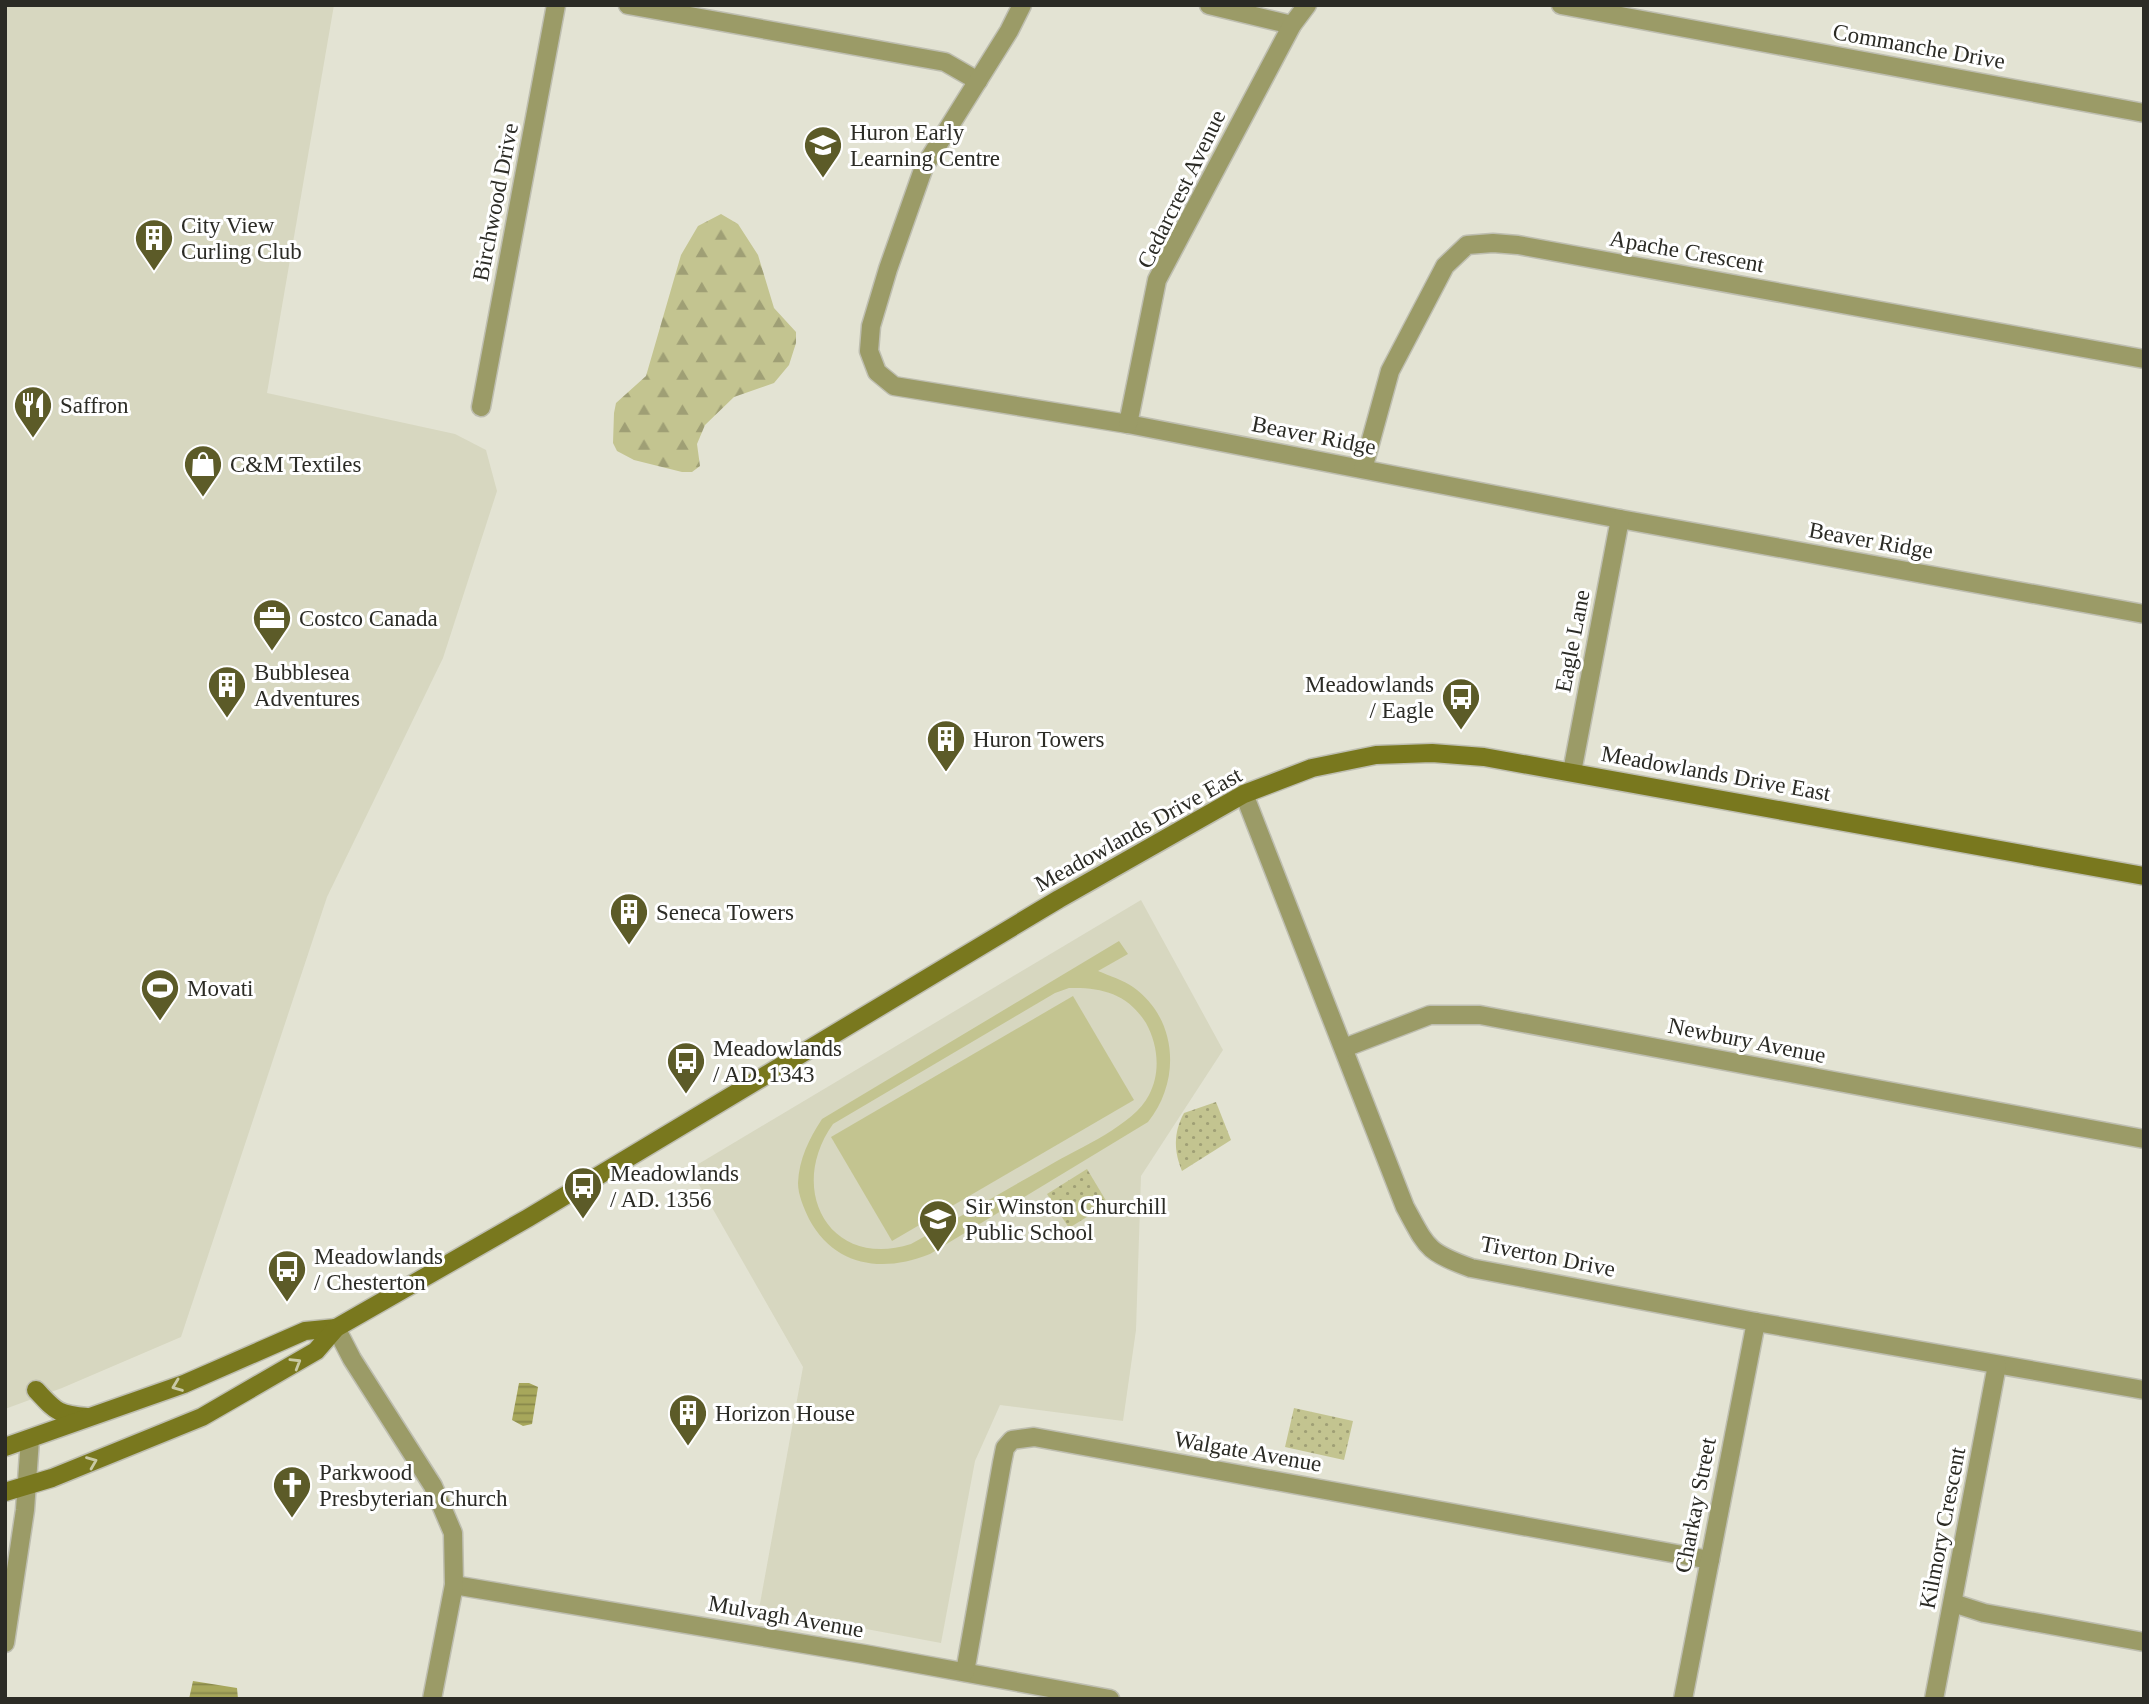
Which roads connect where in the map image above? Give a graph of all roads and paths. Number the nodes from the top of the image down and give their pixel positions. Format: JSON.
{"nodes":[{"id":1,"x":556,"y":5,"type":"edge"},
{"id":2,"x":628,"y":5,"type":"edge"},
{"id":3,"x":1021,"y":5,"type":"edge"},
{"id":4,"x":1209,"y":5,"type":"edge"},
{"id":5,"x":1307,"y":5,"type":"edge"},
{"id":6,"x":1560,"y":5,"type":"edge"},
{"id":7,"x":1292,"y":25,"type":"junction"},
{"id":8,"x":978,"y":81,"type":"junction"},
{"id":9,"x":2144,"y":113,"type":"edge"},
{"id":10,"x":2144,"y":359,"type":"edge"},
{"id":11,"x":481,"y":407,"type":"dead end"},
{"id":12,"x":1128,"y":424,"type":"junction"},
{"id":13,"x":1363,"y":469,"type":"junction"},
{"id":14,"x":1620,"y":519,"type":"junction"},
{"id":15,"x":2144,"y":614,"type":"edge"},
{"id":16,"x":1572,"y":772,"type":"junction"},
{"id":17,"x":1244,"y":794,"type":"junction"},
{"id":18,"x":2144,"y":876,"type":"edge"},
{"id":19,"x":1344,"y":1048,"type":"junction"},
{"id":20,"x":2144,"y":1139,"type":"edge"},
{"id":21,"x":1756,"y":1322,"type":"junction"},
{"id":22,"x":336,"y":1328,"type":"junction"},
{"id":23,"x":1997,"y":1365,"type":"junction"},
{"id":24,"x":36,"y":1390,"type":"dead end"},
{"id":25,"x":2144,"y":1390,"type":"edge"},
{"id":26,"x":94,"y":1418,"type":"junction"},
{"id":27,"x":30,"y":1439,"type":"junction"},
{"id":28,"x":5,"y":1447,"type":"edge"},
{"id":29,"x":28,"y":1485,"type":"junction"},
{"id":30,"x":5,"y":1492,"type":"edge"},
{"id":31,"x":1710,"y":1560,"type":"junction"},
{"id":32,"x":454,"y":1585,"type":"junction"},
{"id":33,"x":1953,"y":1604,"type":"junction"},
{"id":34,"x":2144,"y":1642,"type":"edge"},
{"id":35,"x":5,"y":1643,"type":"edge"},
{"id":36,"x":965,"y":1672,"type":"junction"},
{"id":37,"x":432,"y":1699,"type":"edge"},
{"id":38,"x":1110,"y":1699,"type":"edge"},
{"id":39,"x":1684,"y":1699,"type":"edge"},
{"id":40,"x":1934,"y":1699,"type":"edge"}],
"edges":[{"from":1,"to":11,"type":"street","name":"Birchwood Drive"},
{"from":2,"to":8,"type":"street"},
{"from":3,"to":8,"type":"street","name":"Beaver Ridge"},
{"from":4,"to":7,"type":"street"},
{"from":5,"to":7,"type":"street"},
{"from":6,"to":9,"type":"street","name":"Commanche Drive"},
{"from":7,"to":12,"type":"street","name":"Cedarcrest Avenue"},
{"from":8,"to":12,"type":"street","name":"Beaver Ridge"},
{"from":10,"to":13,"type":"street","name":"Apache Crescent"},
{"from":12,"to":13,"type":"street","name":"Beaver Ridge"},
{"from":13,"to":14,"type":"street","name":"Beaver Ridge"},
{"from":14,"to":15,"type":"street","name":"Beaver Ridge"},
{"from":14,"to":16,"type":"street","name":"Eagle Lane"},
{"from":16,"to":17,"type":"main road","name":"Meadowlands Drive East"},
{"from":16,"to":18,"type":"main road","name":"Meadowlands Drive East"},
{"from":17,"to":19,"type":"street","name":"Tiverton Drive"},
{"from":17,"to":22,"type":"main road","name":"Meadowlands Drive East"},
{"from":19,"to":20,"type":"street","name":"Newbury Avenue"},
{"from":19,"to":21,"type":"street","name":"Tiverton Drive"},
{"from":21,"to":23,"type":"street","name":"Tiverton Drive"},
{"from":21,"to":31,"type":"street","name":"Charkay Street"},
{"from":22,"to":26,"type":"main road","name":"Meadowlands Drive East","one_way":true},
{"from":29,"to":22,"type":"main road","name":"Meadowlands Drive East","one_way":true},
{"from":22,"to":32,"type":"street"},
{"from":23,"to":25,"type":"street","name":"Tiverton Drive"},
{"from":23,"to":33,"type":"street","name":"Kilmory Crescent"},
{"from":24,"to":26,"type":"main road"},
{"from":26,"to":27,"type":"main road","name":"Meadowlands Drive East"},
{"from":27,"to":28,"type":"main road","name":"Meadowlands Drive East"},
{"from":27,"to":29,"type":"street"},
{"from":29,"to":30,"type":"main road","name":"Meadowlands Drive East"},
{"from":29,"to":35,"type":"street"},
{"from":31,"to":36,"type":"street","name":"Walgate Avenue"},
{"from":31,"to":39,"type":"street","name":"Charkay Street"},
{"from":32,"to":36,"type":"street","name":"Mulvagh Avenue"},
{"from":32,"to":37,"type":"street"},
{"from":33,"to":34,"type":"street"},
{"from":33,"to":40,"type":"street","name":"Kilmory Crescent"},
{"from":36,"to":38,"type":"street","name":"Mulvagh Avenue"}]}
